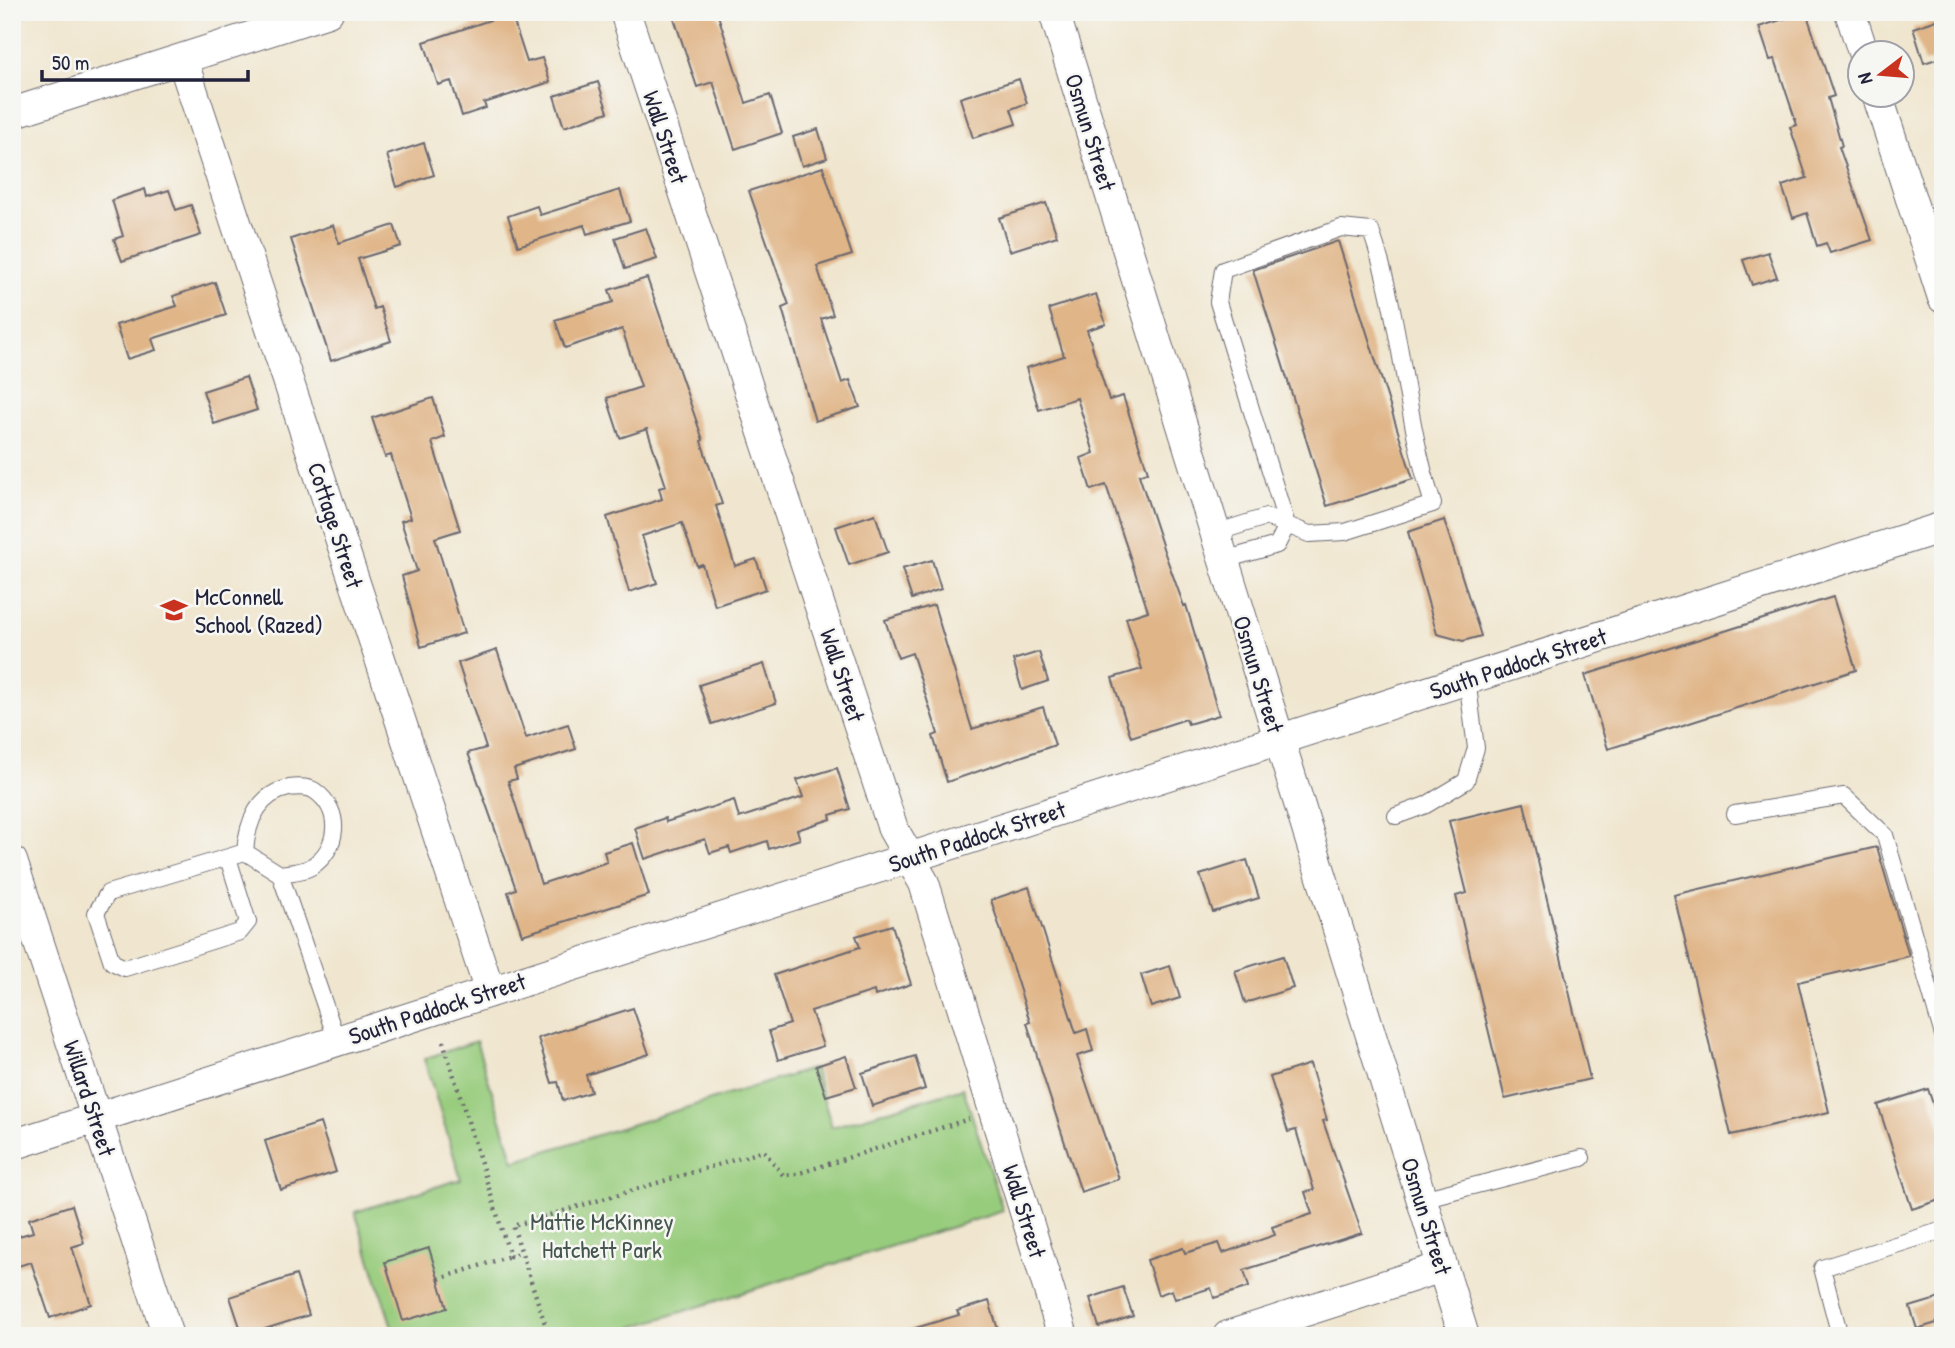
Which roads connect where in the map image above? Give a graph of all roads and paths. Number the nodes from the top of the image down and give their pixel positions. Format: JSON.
{"nodes":[{"id":1,"x":328,"y":12,"type":"edge"},
{"id":2,"x":625,"y":12,"type":"edge"},
{"id":3,"x":1054,"y":12,"type":"edge"},
{"id":4,"x":1850,"y":12,"type":"edge"},
{"id":5,"x":1858,"y":38,"type":"edge"},
{"id":6,"x":182,"y":59,"type":"junction"},
{"id":7,"x":1882,"y":108,"type":"edge"},
{"id":8,"x":12,"y":113,"type":"edge"},
{"id":9,"x":1943,"y":298,"type":"edge"},
{"id":10,"x":1287,"y":525,"type":"junction"},
{"id":11,"x":1943,"y":527,"type":"edge"},
{"id":12,"x":1219,"y":546,"type":"junction"},
{"id":13,"x":1467,"y":679,"type":"junction"},
{"id":14,"x":1279,"y":739,"type":"junction"},
{"id":15,"x":1735,"y":814,"type":"dead end"},
{"id":16,"x":1396,"y":816,"type":"dead end"},
{"id":17,"x":245,"y":852,"type":"junction"},
{"id":18,"x":228,"y":858,"type":"junction"},
{"id":19,"x":909,"y":858,"type":"junction"},
{"id":20,"x":12,"y":861,"type":"edge"},
{"id":21,"x":280,"y":874,"type":"junction"},
{"id":22,"x":490,"y":992,"type":"junction"},
{"id":23,"x":1943,"y":1035,"type":"edge"},
{"id":24,"x":337,"y":1041,"type":"junction"},
{"id":25,"x":443,"y":1041,"type":"dead end"},
{"id":26,"x":96,"y":1118,"type":"junction"},
{"id":27,"x":970,"y":1119,"type":"dead end"},
{"id":28,"x":12,"y":1145,"type":"edge"},
{"id":29,"x":1582,"y":1158,"type":"dead end"},
{"id":30,"x":1422,"y":1199,"type":"junction"},
{"id":31,"x":1943,"y":1230,"type":"edge"},
{"id":32,"x":522,"y":1252,"type":"junction"},
{"id":33,"x":510,"y":1256,"type":"junction"},
{"id":34,"x":1442,"y":1267,"type":"junction"},
{"id":35,"x":439,"y":1279,"type":"dead end"},
{"id":36,"x":168,"y":1336,"type":"edge"},
{"id":37,"x":549,"y":1336,"type":"edge"},
{"id":38,"x":1063,"y":1336,"type":"edge"},
{"id":39,"x":1228,"y":1336,"type":"edge"},
{"id":40,"x":1464,"y":1336,"type":"edge"},
{"id":41,"x":1840,"y":1336,"type":"edge"}],
"edges":[{"from":1,"to":6,"type":"street"},
{"from":2,"to":19,"type":"street","name":"Wall Street"},
{"from":3,"to":12,"type":"street","name":"Osmun Street"},
{"from":4,"to":5,"type":"street"},
{"from":6,"to":8,"type":"street"},
{"from":6,"to":22,"type":"street","name":"Cottage Street"},
{"from":7,"to":9,"type":"street"},
{"from":10,"to":10,"type":"lane"},
{"from":10,"to":12,"type":"lane"},
{"from":10,"to":12,"type":"lane"},
{"from":11,"to":13,"type":"street","name":"South Paddock Street"},
{"from":12,"to":14,"type":"street","name":"Osmun Street"},
{"from":13,"to":14,"type":"street","name":"South Paddock Street"},
{"from":13,"to":16,"type":"lane"},
{"from":14,"to":19,"type":"street","name":"South Paddock Street"},
{"from":14,"to":30,"type":"street","name":"Osmun Street"},
{"from":15,"to":23,"type":"lane"},
{"from":17,"to":18,"type":"lane"},
{"from":17,"to":21,"type":"lane"},
{"from":17,"to":21,"type":"lane"},
{"from":18,"to":18,"type":"lane"},
{"from":19,"to":22,"type":"street","name":"South Paddock Street"},
{"from":19,"to":38,"type":"street","name":"Wall Street"},
{"from":20,"to":26,"type":"street","name":"Willard Street"},
{"from":21,"to":24,"type":"lane"},
{"from":22,"to":24,"type":"street","name":"South Paddock Street"},
{"from":24,"to":26,"type":"street","name":"South Paddock Street"},
{"from":25,"to":33,"type":"path"},
{"from":26,"to":28,"type":"street","name":"South Paddock Street"},
{"from":26,"to":36,"type":"street","name":"Willard Street"},
{"from":27,"to":32,"type":"path"},
{"from":29,"to":30,"type":"lane"},
{"from":30,"to":34,"type":"street","name":"Osmun Street"},
{"from":31,"to":41,"type":"lane"},
{"from":32,"to":33,"type":"path"},
{"from":32,"to":37,"type":"path"},
{"from":33,"to":35,"type":"path"},
{"from":34,"to":39,"type":"street"},
{"from":34,"to":40,"type":"street","name":"Osmun Street"}]}
